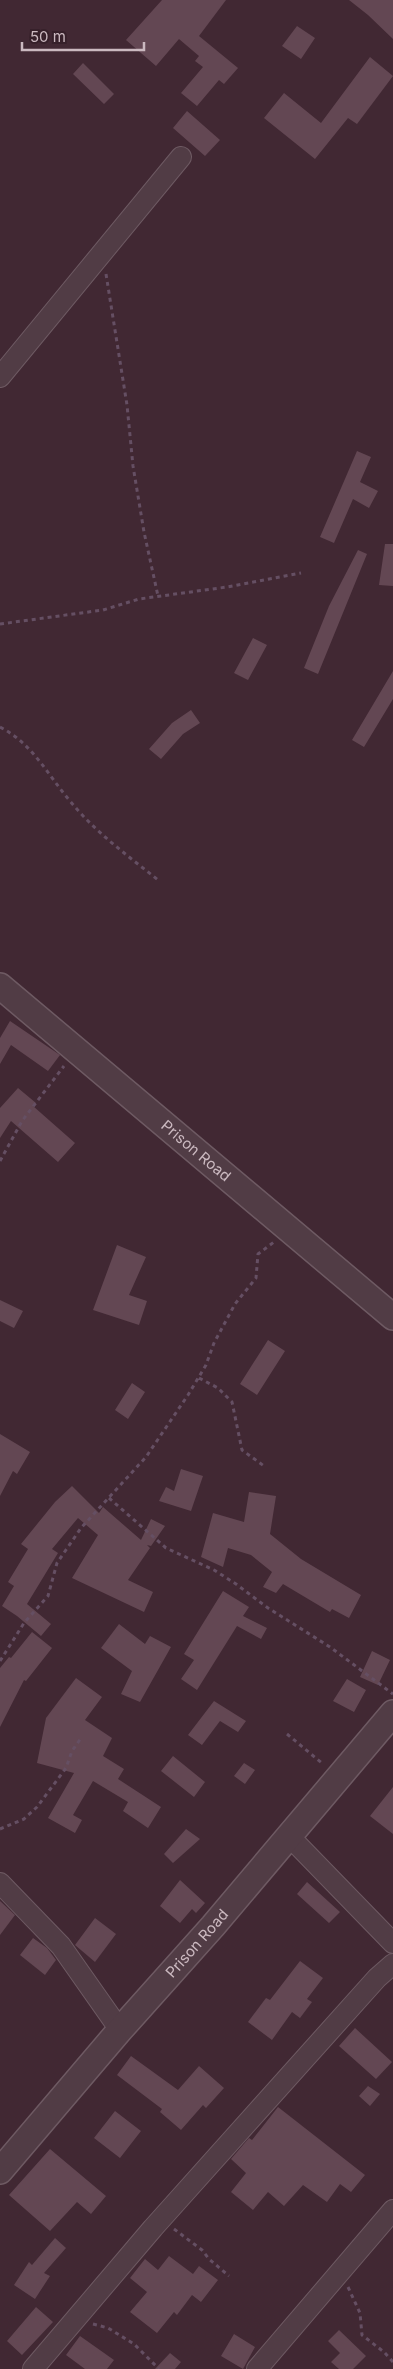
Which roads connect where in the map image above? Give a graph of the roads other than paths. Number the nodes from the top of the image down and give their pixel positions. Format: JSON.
{"nodes":[{"id":1,"x":181,"y":157,"type":"dead end"},
{"id":2,"x":0,"y":377,"type":"edge"},
{"id":3,"x":0,"y":986,"type":"edge"},
{"id":4,"x":393,"y":1316,"type":"edge"},
{"id":5,"x":393,"y":1713,"type":"edge"},
{"id":6,"x":289,"y":1836,"type":"junction"},
{"id":7,"x":0,"y":1883,"type":"edge"},
{"id":8,"x":393,"y":1943,"type":"edge"},
{"id":9,"x":393,"y":1964,"type":"edge"},
{"id":10,"x":120,"y":2030,"type":"junction"},
{"id":11,"x":0,"y":2171,"type":"edge"},
{"id":12,"x":393,"y":2210,"type":"edge"},
{"id":13,"x":33,"y":2369,"type":"edge"},
{"id":14,"x":257,"y":2369,"type":"edge"}],
"edges":[{"from":1,"to":2,"type":"street"},
{"from":3,"to":4,"type":"street","name":"Prison Road"},
{"from":5,"to":6,"type":"street","name":"Prison Road"},
{"from":6,"to":8,"type":"street"},
{"from":6,"to":10,"type":"street","name":"Prison Road"},
{"from":7,"to":10,"type":"street"},
{"from":9,"to":13,"type":"street"},
{"from":10,"to":11,"type":"street","name":"Prison Road"},
{"from":12,"to":14,"type":"street"}]}
